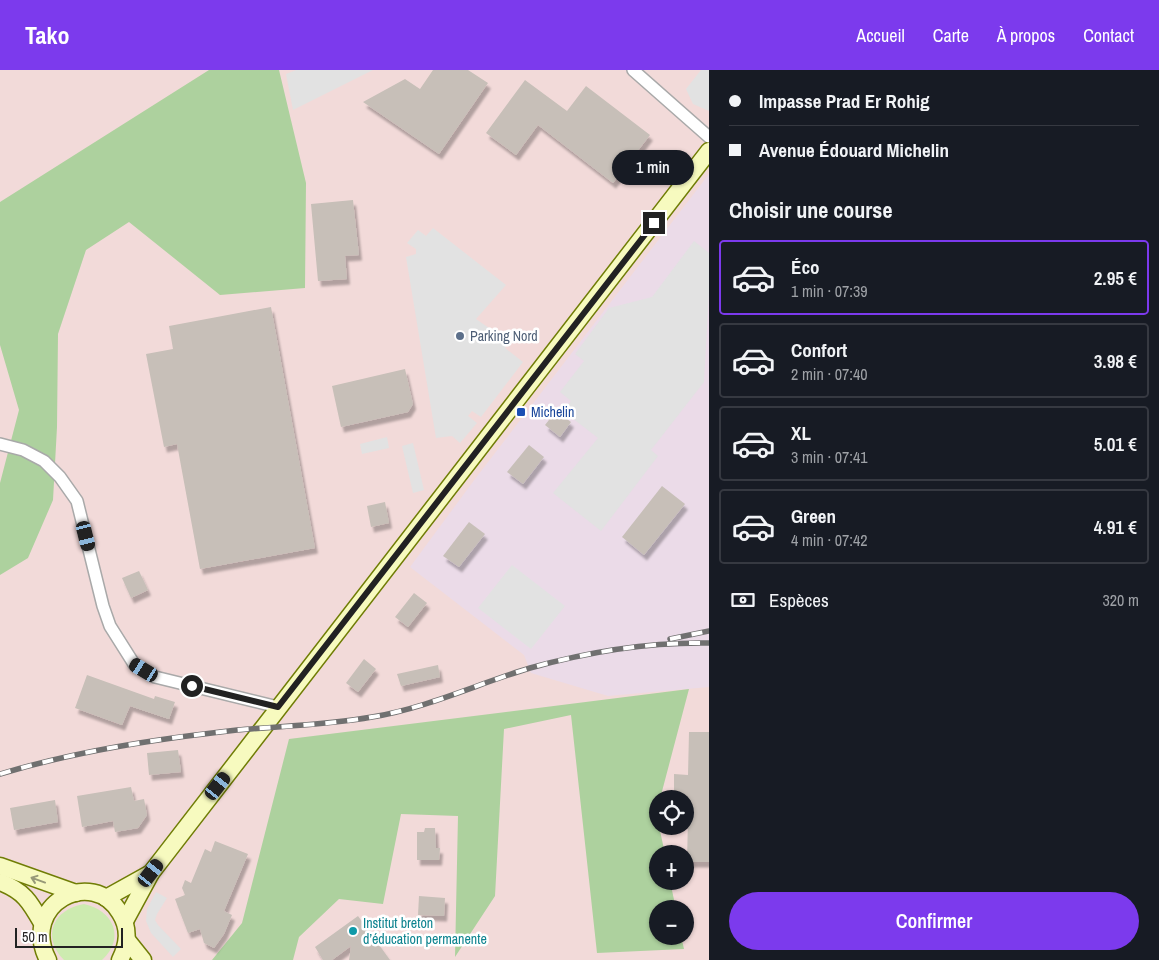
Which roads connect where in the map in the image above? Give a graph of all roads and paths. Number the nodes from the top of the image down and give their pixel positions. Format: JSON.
{"nodes":[{"id":1,"x":633,"y":70,"type":"edge"},
{"id":2,"x":709,"y":137,"type":"edge"},
{"id":3,"x":709,"y":151,"type":"edge"},
{"id":4,"x":0,"y":444,"type":"edge"},
{"id":5,"x":278,"y":707,"type":"junction"},
{"id":6,"x":0,"y":866,"type":"edge"},
{"id":7,"x":151,"y":873,"type":"junction"},
{"id":8,"x":0,"y":882,"type":"edge"},
{"id":9,"x":76,"y":893,"type":"junction"},
{"id":10,"x":106,"y":898,"type":"junction"},
{"id":11,"x":125,"y":921,"type":"junction"},
{"id":12,"x":42,"y":923,"type":"junction"},
{"id":13,"x":127,"y":940,"type":"junction"},
{"id":14,"x":48,"y":960,"type":"edge"},
{"id":15,"x":120,"y":960,"type":"edge"},
{"id":16,"x":143,"y":960,"type":"edge"}],
"edges":[{"from":1,"to":2,"type":"street"},
{"from":3,"to":5,"type":"main road"},
{"from":4,"to":5,"type":"street"},
{"from":5,"to":7,"type":"main road"},
{"from":9,"to":6,"type":"main road","one_way":true},
{"from":7,"to":10,"type":"main road"},
{"from":7,"to":11,"type":"main road"},
{"from":8,"to":12,"type":"main road"},
{"from":9,"to":10,"type":"main road"},
{"from":9,"to":12,"type":"main road"},
{"from":10,"to":11,"type":"main road"},
{"from":11,"to":13,"type":"main road"},
{"from":12,"to":14,"type":"main road"},
{"from":13,"to":15,"type":"main road"},
{"from":13,"to":16,"type":"main road"}]}
